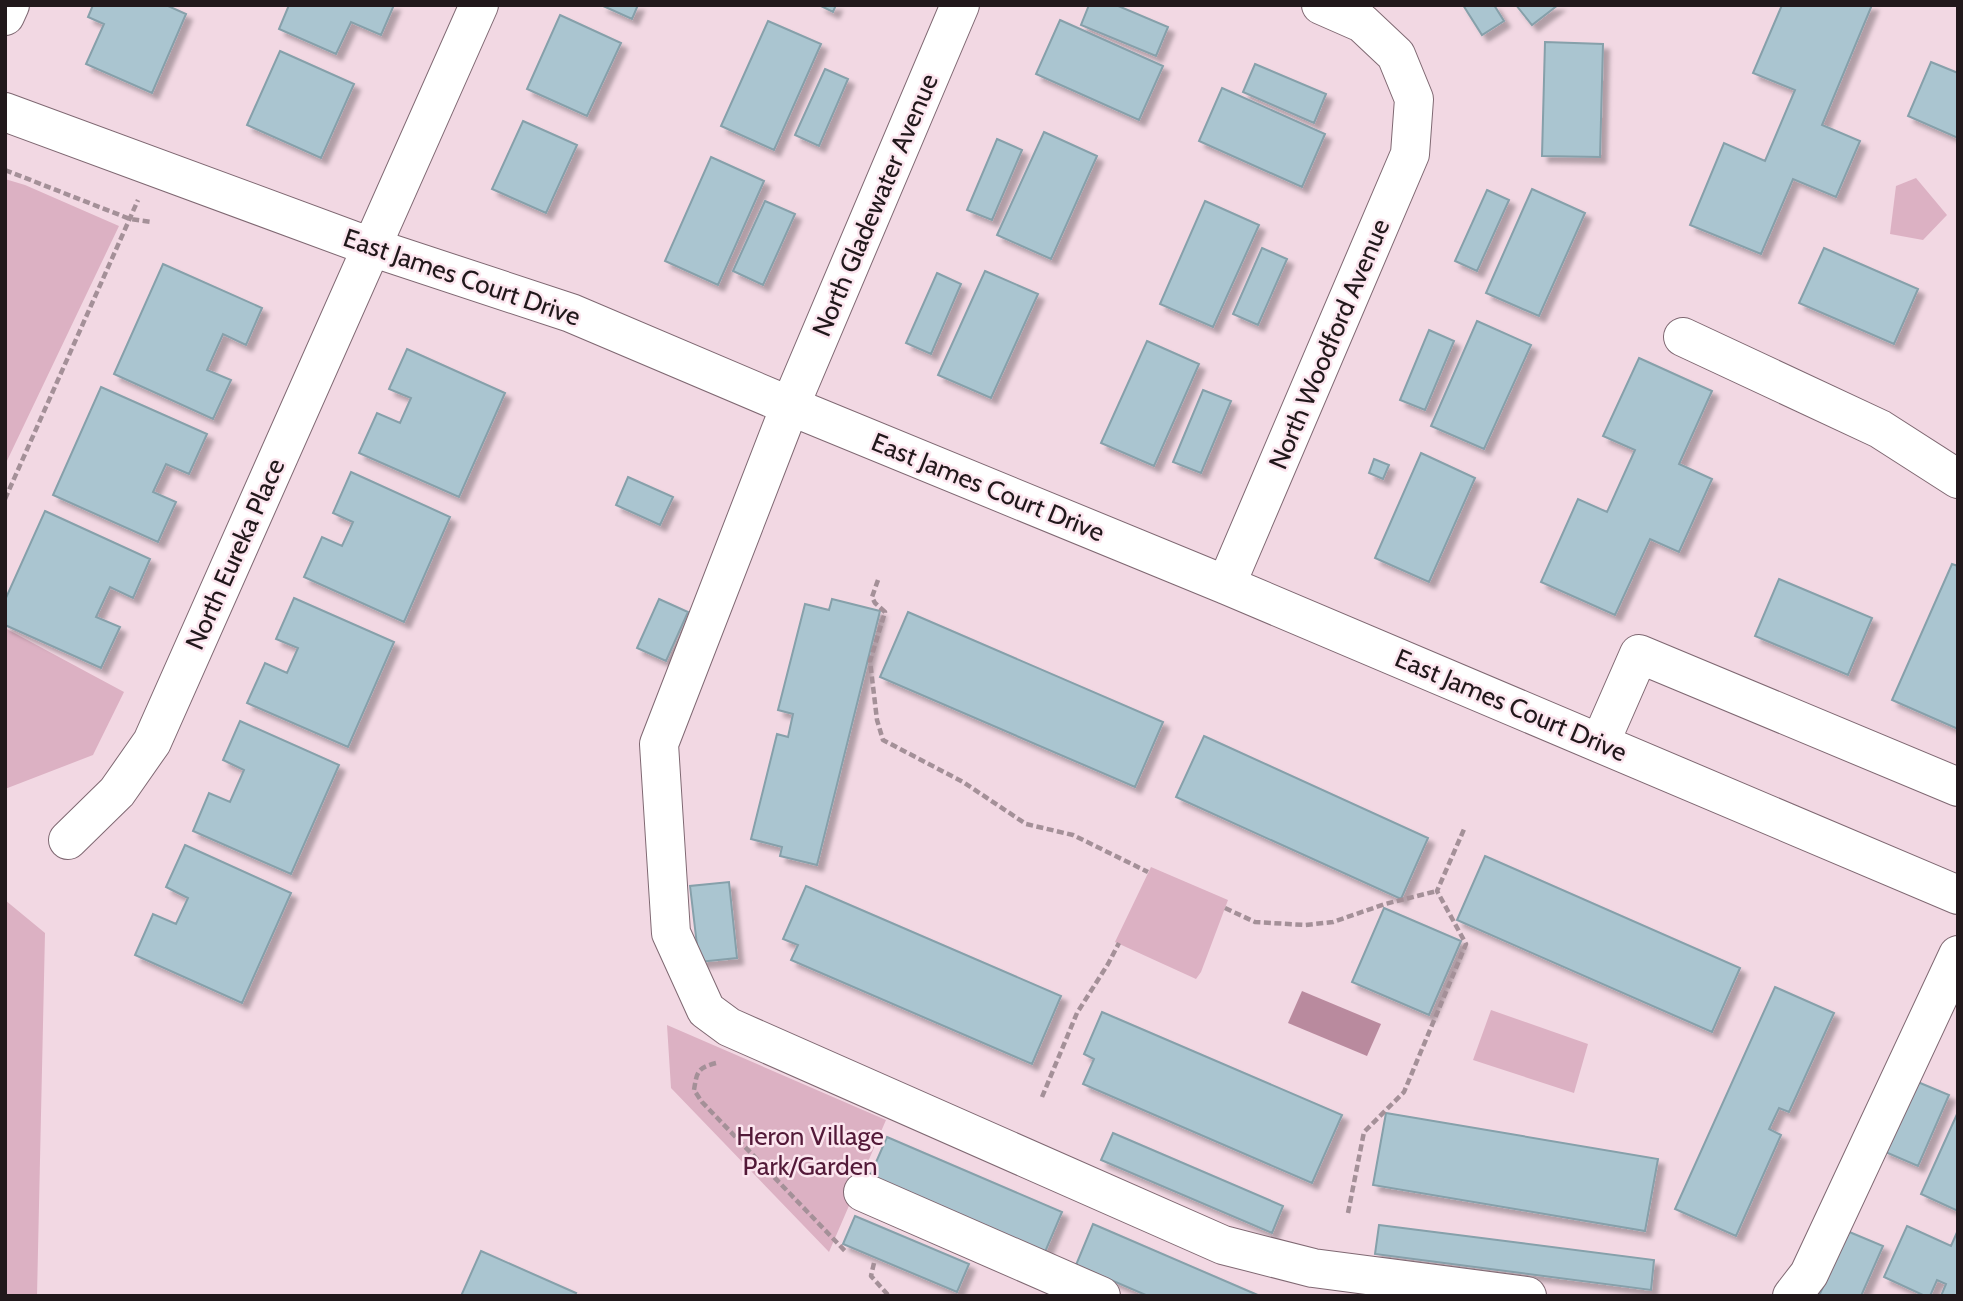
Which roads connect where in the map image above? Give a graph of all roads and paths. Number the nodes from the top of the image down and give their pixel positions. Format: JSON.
{"nodes":[{"id":1,"x":10,"y":5,"type":"edge"},
{"id":2,"x":479,"y":5,"type":"edge"},
{"id":3,"x":960,"y":5,"type":"edge"},
{"id":4,"x":1321,"y":5,"type":"edge"},
{"id":5,"x":5,"y":16,"type":"edge"},
{"id":6,"x":5,"y":112,"type":"edge"},
{"id":7,"x":5,"y":170,"type":"edge"},
{"id":8,"x":138,"y":201,"type":"dead end"},
{"id":9,"x":130,"y":219,"type":"junction"},
{"id":10,"x":152,"y":222,"type":"dead end"},
{"id":11,"x":371,"y":247,"type":"junction"},
{"id":12,"x":1683,"y":338,"type":"dead end"},
{"id":13,"x":790,"y":406,"type":"junction"},
{"id":14,"x":1958,"y":479,"type":"edge"},
{"id":15,"x":5,"y":499,"type":"edge"},
{"id":16,"x":878,"y":580,"type":"dead end"},
{"id":17,"x":1226,"y":585,"type":"junction"},
{"id":18,"x":1600,"y":743,"type":"junction"},
{"id":19,"x":1958,"y":787,"type":"edge"},
{"id":20,"x":1465,"y":827,"type":"dead end"},
{"id":21,"x":68,"y":840,"type":"dead end"},
{"id":22,"x":1148,"y":872,"type":"dead end"},
{"id":23,"x":1956,"y":888,"type":"edge"},
{"id":24,"x":1437,"y":891,"type":"junction"},
{"id":25,"x":1225,"y":908,"type":"dead end"},
{"id":26,"x":1119,"y":943,"type":"dead end"},
{"id":27,"x":1958,"y":955,"type":"edge"},
{"id":28,"x":726,"y":1066,"type":"dead end"},
{"id":29,"x":1042,"y":1097,"type":"dead end"},
{"id":30,"x":863,"y":1192,"type":"dead end"},
{"id":31,"x":1348,"y":1213,"type":"dead end"},
{"id":32,"x":846,"y":1252,"type":"dead end"},
{"id":33,"x":874,"y":1263,"type":"dead end"},
{"id":34,"x":889,"y":1296,"type":"edge"},
{"id":35,"x":1101,"y":1296,"type":"edge"},
{"id":36,"x":1527,"y":1296,"type":"edge"},
{"id":37,"x":1792,"y":1296,"type":"edge"}],
"edges":[{"from":1,"to":5,"type":"street"},
{"from":2,"to":11,"type":"street","name":"North Eureka Place"},
{"from":3,"to":13,"type":"street","name":"North Gladewater Avenue"},
{"from":4,"to":17,"type":"street","name":"North Woodford Avenue"},
{"from":6,"to":11,"type":"street","name":"East James Court Drive"},
{"from":7,"to":9,"type":"path"},
{"from":8,"to":9,"type":"path"},
{"from":9,"to":10,"type":"path"},
{"from":9,"to":15,"type":"path"},
{"from":11,"to":13,"type":"street","name":"East James Court Drive"},
{"from":11,"to":21,"type":"street","name":"North Eureka Place"},
{"from":12,"to":14,"type":"street"},
{"from":13,"to":17,"type":"street","name":"East James Court Drive"},
{"from":13,"to":36,"type":"street","name":"North Gladewater Avenue"},
{"from":16,"to":22,"type":"path"},
{"from":17,"to":18,"type":"street","name":"East James Court Drive"},
{"from":18,"to":19,"type":"street"},
{"from":18,"to":23,"type":"street","name":"East James Court Drive"},
{"from":20,"to":24,"type":"path"},
{"from":24,"to":25,"type":"path"},
{"from":24,"to":31,"type":"path"},
{"from":26,"to":29,"type":"path"},
{"from":27,"to":37,"type":"street"},
{"from":28,"to":32,"type":"path"},
{"from":30,"to":35,"type":"street"},
{"from":33,"to":34,"type":"path"}]}
